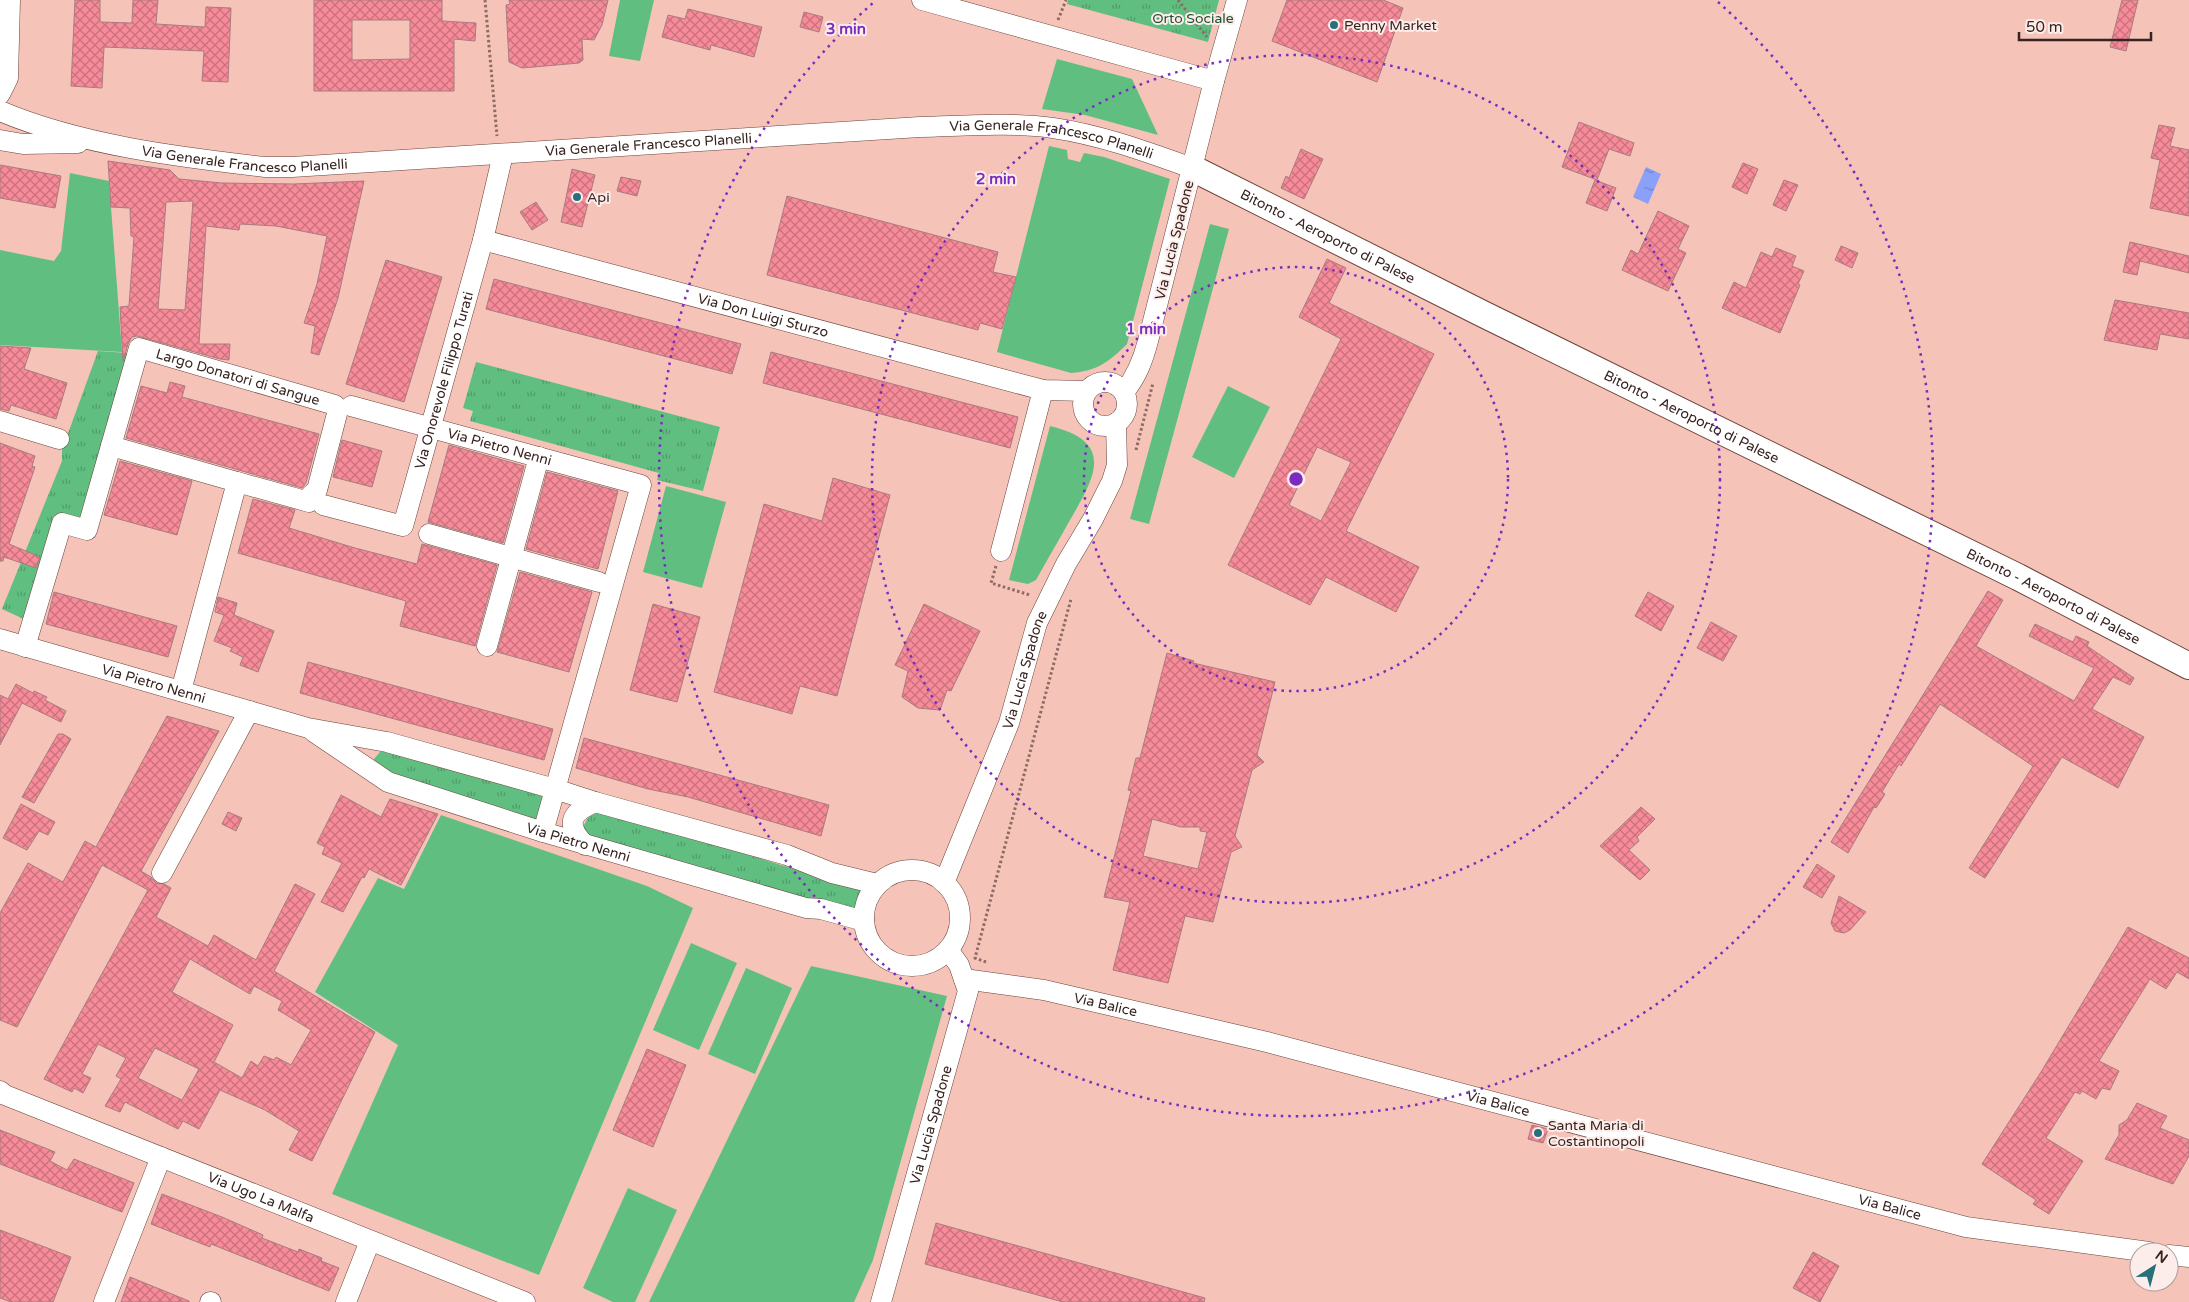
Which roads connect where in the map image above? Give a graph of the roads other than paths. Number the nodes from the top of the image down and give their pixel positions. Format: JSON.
{"nodes":[{"id":1,"x":922,"y":0,"type":"edge"},
{"id":2,"x":1237,"y":0,"type":"edge"},
{"id":3,"x":10,"y":6,"type":"edge"},
{"id":4,"x":0,"y":39,"type":"edge"},
{"id":5,"x":1214,"y":81,"type":"junction"},
{"id":6,"x":0,"y":94,"type":"edge"},
{"id":7,"x":0,"y":111,"type":"edge"},
{"id":8,"x":0,"y":140,"type":"edge"},
{"id":9,"x":102,"y":143,"type":"junction"},
{"id":10,"x":503,"y":154,"type":"junction"},
{"id":11,"x":1192,"y":168,"type":"junction"},
{"id":12,"x":483,"y":240,"type":"junction"},
{"id":13,"x":1148,"y":341,"type":"junction"},
{"id":14,"x":1095,"y":386,"type":"junction"},
{"id":15,"x":1043,"y":390,"type":"junction"},
{"id":16,"x":1124,"y":392,"type":"junction"},
{"id":17,"x":351,"y":406,"type":"dead end"},
{"id":18,"x":1089,"y":418,"type":"junction"},
{"id":19,"x":0,"y":421,"type":"edge"},
{"id":20,"x":1116,"y":423,"type":"junction"},
{"id":21,"x":430,"y":427,"type":"junction"},
{"id":22,"x":59,"y":439,"type":"dead end"},
{"id":23,"x":111,"y":446,"type":"junction"},
{"id":24,"x":539,"y":457,"type":"junction"},
{"id":25,"x":1117,"y":465,"type":"junction"},
{"id":26,"x":237,"y":482,"type":"junction"},
{"id":27,"x":316,"y":503,"type":"junction"},
{"id":28,"x":417,"y":530,"type":"junction"},
{"id":29,"x":1001,"y":551,"type":"road end"},
{"id":30,"x":511,"y":557,"type":"junction"},
{"id":31,"x":599,"y":582,"type":"dead end"},
{"id":32,"x":0,"y":639,"type":"edge"},
{"id":33,"x":25,"y":646,"type":"junction"},
{"id":34,"x":486,"y":646,"type":"dead end"},
{"id":35,"x":2189,"y":666,"type":"edge"},
{"id":36,"x":181,"y":691,"type":"junction"},
{"id":37,"x":250,"y":711,"type":"junction"},
{"id":38,"x":308,"y":728,"type":"junction"},
{"id":39,"x":555,"y":789,"type":"junction"},
{"id":40,"x":595,"y":802,"type":"junction"},
{"id":41,"x":543,"y":832,"type":"junction"},
{"id":42,"x":585,"y":845,"type":"junction"},
{"id":43,"x":162,"y":873,"type":"dead end"},
{"id":44,"x":944,"y":883,"type":"junction"},
{"id":45,"x":877,"y":884,"type":"junction"},
{"id":46,"x":864,"y":921,"type":"junction"},
{"id":47,"x":948,"y":952,"type":"dead end"},
{"id":48,"x":964,"y":979,"type":"junction"},
{"id":49,"x":2,"y":1093,"type":"edge"},
{"id":50,"x":161,"y":1158,"type":"junction"},
{"id":51,"x":370,"y":1241,"type":"junction"},
{"id":52,"x":2129,"y":1249,"type":"edge"},
{"id":53,"x":881,"y":1301,"type":"edge"},
{"id":54,"x":104,"y":1302,"type":"edge"},
{"id":55,"x":346,"y":1302,"type":"edge"},
{"id":56,"x":524,"y":1302,"type":"edge"}],
"edges":[{"from":1,"to":5,"type":"street"},
{"from":2,"to":5,"type":"street","name":"Via Lucia Spadone"},
{"from":3,"to":4,"type":"street"},
{"from":3,"to":6,"type":"street"},
{"from":5,"to":11,"type":"street","name":"Via Lucia Spadone"},
{"from":7,"to":9,"type":"street","name":"Via Generale Francesco Planelli"},
{"from":8,"to":9,"type":"street","name":"Via Generale Francesco Planelli"},
{"from":9,"to":10,"type":"street","name":"Via Generale Francesco Planelli"},
{"from":10,"to":11,"type":"street","name":"Via Generale Francesco Planelli"},
{"from":10,"to":12,"type":"street","name":"Via Onorevole Filippo Turati"},
{"from":11,"to":13,"type":"street","name":"Via Lucia Spadone"},
{"from":11,"to":35,"type":"main road","name":"Bitonto - Aeroporto di Palese"},
{"from":12,"to":15,"type":"street","name":"Via Don Luigi Sturzo"},
{"from":12,"to":21,"type":"street","name":"Via Onorevole Filippo Turati"},
{"from":13,"to":14,"type":"street"},
{"from":13,"to":16,"type":"street","name":"Via Lucia Spadone"},
{"from":14,"to":15,"type":"street"},
{"from":14,"to":16,"type":"street"},
{"from":14,"to":18,"type":"street"},
{"from":15,"to":18,"type":"street"},
{"from":15,"to":29,"type":"street"},
{"from":16,"to":20,"type":"street"},
{"from":17,"to":21,"type":"street","name":"Via Pietro Nenni"},
{"from":18,"to":20,"type":"street"},
{"from":18,"to":25,"type":"street"},
{"from":19,"to":22,"type":"street"},
{"from":20,"to":25,"type":"street"},
{"from":21,"to":24,"type":"street","name":"Via Pietro Nenni"},
{"from":21,"to":28,"type":"street","name":"Via Onorevole Filippo Turati"},
{"from":23,"to":26,"type":"street"},
{"from":23,"to":27,"type":"street","name":"Largo Donatori di Sangue"},
{"from":23,"to":33,"type":"street","name":"Largo Donatori di Sangue"},
{"from":24,"to":30,"type":"street"},
{"from":24,"to":39,"type":"street","name":"Via Pietro Nenni"},
{"from":25,"to":44,"type":"street","name":"Via Lucia Spadone"},
{"from":26,"to":27,"type":"street"},
{"from":26,"to":36,"type":"street"},
{"from":27,"to":28,"type":"street"},
{"from":28,"to":30,"type":"street"},
{"from":30,"to":31,"type":"street"},
{"from":30,"to":34,"type":"street"},
{"from":32,"to":33,"type":"street","name":"Via Pietro Nenni"},
{"from":33,"to":36,"type":"street","name":"Via Pietro Nenni"},
{"from":36,"to":37,"type":"street","name":"Via Pietro Nenni"},
{"from":37,"to":38,"type":"street","name":"Via Pietro Nenni"},
{"from":37,"to":43,"type":"street"},
{"from":38,"to":39,"type":"street","name":"Via Pietro Nenni"},
{"from":38,"to":41,"type":"street","name":"Via Pietro Nenni"},
{"from":39,"to":40,"type":"street","name":"Via Pietro Nenni"},
{"from":39,"to":41,"type":"street"},
{"from":40,"to":42,"type":"street"},
{"from":40,"to":45,"type":"street","name":"Via Pietro Nenni"},
{"from":41,"to":42,"type":"street","name":"Via Pietro Nenni"},
{"from":42,"to":46,"type":"street","name":"Via Pietro Nenni"},
{"from":44,"to":45,"type":"street"},
{"from":44,"to":46,"type":"street"},
{"from":45,"to":46,"type":"street"},
{"from":47,"to":48,"type":"street","name":"Via Lucia Spadone"},
{"from":48,"to":52,"type":"street","name":"Via Balice"},
{"from":48,"to":53,"type":"street","name":"Via Lucia Spadone"},
{"from":49,"to":50,"type":"street","name":"Via Ugo La Malfa"},
{"from":50,"to":51,"type":"street","name":"Via Ugo La Malfa"},
{"from":50,"to":54,"type":"street"},
{"from":51,"to":55,"type":"street"},
{"from":51,"to":56,"type":"street","name":"Via Ugo La Malfa"}]}
